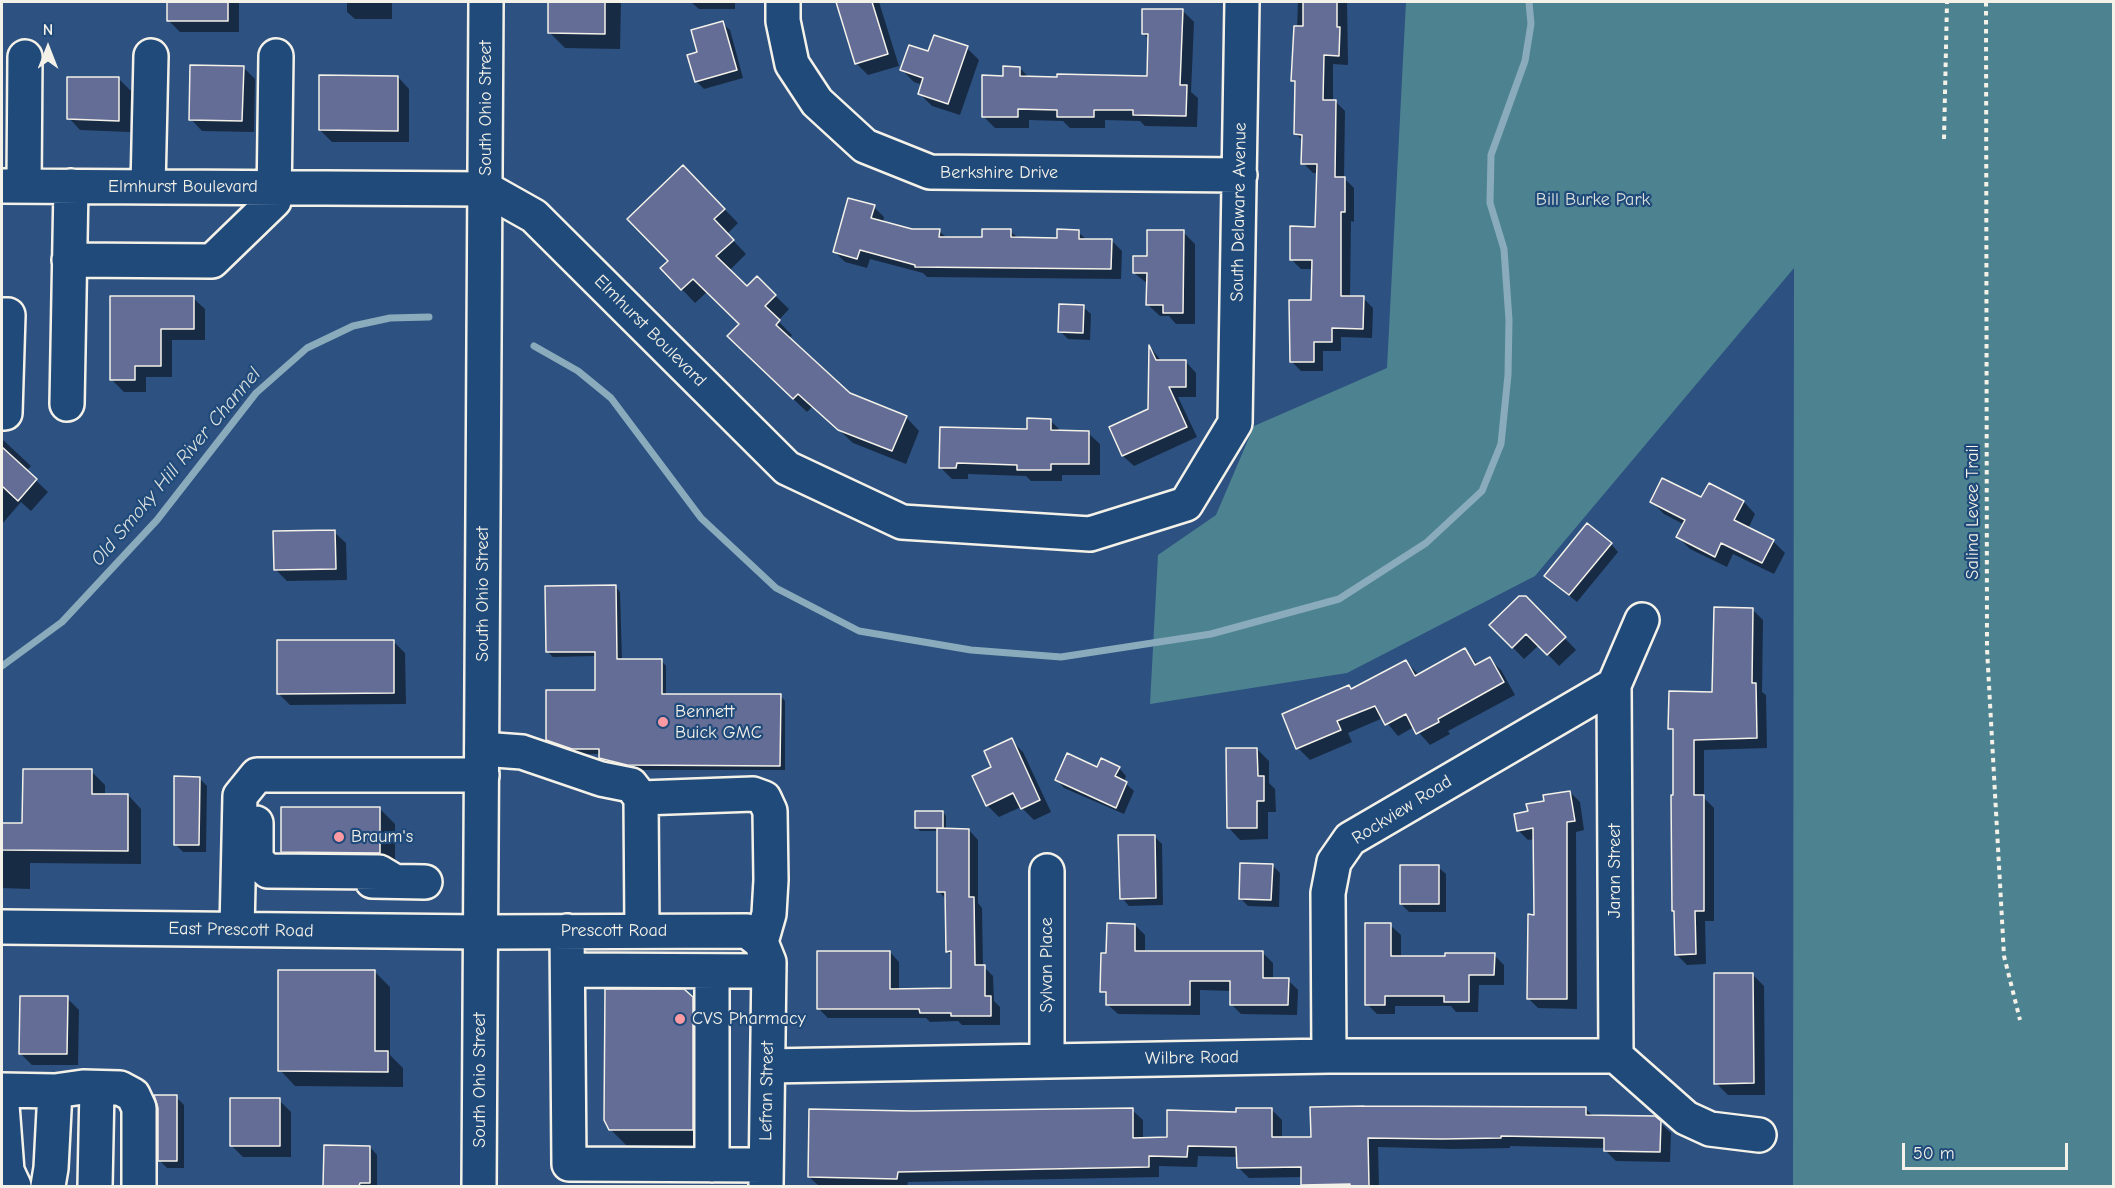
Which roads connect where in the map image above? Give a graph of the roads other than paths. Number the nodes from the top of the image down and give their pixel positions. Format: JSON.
{"nodes":[{"id":1,"x":486,"y":2,"type":"edge"},
{"id":2,"x":783,"y":2,"type":"edge"},
{"id":3,"x":1242,"y":2,"type":"edge"},
{"id":4,"x":150,"y":56,"type":"dead end"},
{"id":5,"x":276,"y":56,"type":"dead end"},
{"id":6,"x":25,"y":57,"type":"dead end"},
{"id":7,"x":1240,"y":175,"type":"junction"},
{"id":8,"x":13,"y":186,"type":"edge"},
{"id":9,"x":71,"y":186,"type":"junction"},
{"id":10,"x":148,"y":187,"type":"junction"},
{"id":11,"x":274,"y":187,"type":"junction"},
{"id":12,"x":486,"y":189,"type":"junction"},
{"id":13,"x":69,"y":260,"type":"junction"},
{"id":14,"x":2,"y":315,"type":"edge"},
{"id":15,"x":67,"y":404,"type":"dead end"},
{"id":16,"x":2,"y":413,"type":"edge"},
{"id":17,"x":1235,"y":423,"type":"joint"},
{"id":18,"x":1642,"y":620,"type":"dead end"},
{"id":19,"x":1614,"y":685,"type":"junction"},
{"id":20,"x":482,"y":762,"type":"junction"},
{"id":21,"x":257,"y":775,"type":"junction"},
{"id":22,"x":641,"y":798,"type":"junction"},
{"id":23,"x":1047,"y":871,"type":"dead end"},
{"id":24,"x":238,"y":881,"type":"junction"},
{"id":25,"x":410,"y":881,"type":"junction"},
{"id":26,"x":2,"y":927,"type":"edge"},
{"id":27,"x":237,"y":930,"type":"junction"},
{"id":28,"x":395,"y":931,"type":"junction"},
{"id":29,"x":567,"y":931,"type":"junction"},
{"id":30,"x":642,"y":931,"type":"junction"},
{"id":31,"x":481,"y":932,"type":"junction"},
{"id":32,"x":759,"y":948,"type":"junction"},
{"id":33,"x":568,"y":970,"type":"junction"},
{"id":34,"x":712,"y":972,"type":"junction"},
{"id":35,"x":1329,"y":1056,"type":"junction"},
{"id":36,"x":1616,"y":1056,"type":"junction"},
{"id":37,"x":1047,"y":1060,"type":"junction"},
{"id":38,"x":768,"y":1066,"type":"junction"},
{"id":39,"x":97,"y":1088,"type":"junction"},
{"id":40,"x":2,"y":1090,"type":"edge"},
{"id":41,"x":56,"y":1091,"type":"junction"},
{"id":42,"x":2,"y":1105,"type":"edge"},
{"id":43,"x":1759,"y":1135,"type":"dead end"},
{"id":44,"x":712,"y":1165,"type":"junction"},
{"id":45,"x":766,"y":1176,"type":"edge"},
{"id":46,"x":14,"y":1186,"type":"edge"},
{"id":47,"x":48,"y":1186,"type":"edge"},
{"id":48,"x":95,"y":1186,"type":"edge"},
{"id":49,"x":139,"y":1186,"type":"edge"},
{"id":50,"x":479,"y":1186,"type":"edge"}],
"edges":[{"from":1,"to":12,"type":"street","name":"South Ohio Street"},
{"from":2,"to":7,"type":"street","name":"Berkshire Drive"},
{"from":3,"to":7,"type":"street","name":"South Delaware Avenue"},
{"from":4,"to":10,"type":"street"},
{"from":5,"to":11,"type":"street"},
{"from":6,"to":8,"type":"street"},
{"from":7,"to":17,"type":"street","name":"South Delaware Avenue"},
{"from":8,"to":9,"type":"street","name":"Elmhurst Boulevard"},
{"from":9,"to":10,"type":"street","name":"Elmhurst Boulevard"},
{"from":9,"to":13,"type":"street"},
{"from":10,"to":11,"type":"street","name":"Elmhurst Boulevard"},
{"from":11,"to":12,"type":"street","name":"Elmhurst Boulevard"},
{"from":11,"to":13,"type":"street"},
{"from":12,"to":17,"type":"street","name":"Elmhurst Boulevard"},
{"from":12,"to":20,"type":"street","name":"South Ohio Street"},
{"from":13,"to":15,"type":"street"},
{"from":14,"to":16,"type":"street"},
{"from":18,"to":19,"type":"street"},
{"from":19,"to":35,"type":"street","name":"Rockview Road"},
{"from":19,"to":36,"type":"street","name":"Jaran Street"},
{"from":20,"to":21,"type":"street"},
{"from":20,"to":22,"type":"street"},
{"from":20,"to":31,"type":"street","name":"South Ohio Street"},
{"from":21,"to":24,"type":"street"},
{"from":21,"to":25,"type":"street"},
{"from":22,"to":30,"type":"street"},
{"from":22,"to":32,"type":"street","name":"Lefran Street"},
{"from":23,"to":37,"type":"street","name":"Sylvan Place"},
{"from":24,"to":25,"type":"street"},
{"from":24,"to":27,"type":"street"},
{"from":25,"to":28,"type":"street"},
{"from":26,"to":27,"type":"street","name":"East Prescott Road"},
{"from":27,"to":28,"type":"street","name":"East Prescott Road"},
{"from":28,"to":31,"type":"street","name":"East Prescott Road"},
{"from":29,"to":30,"type":"street","name":"Prescott Road"},
{"from":29,"to":31,"type":"street","name":"Prescott Road"},
{"from":29,"to":33,"type":"street"},
{"from":30,"to":32,"type":"street","name":"Prescott Road"},
{"from":31,"to":50,"type":"street","name":"South Ohio Street"},
{"from":32,"to":34,"type":"street"},
{"from":32,"to":38,"type":"street","name":"Lefran Street"},
{"from":33,"to":34,"type":"street"},
{"from":33,"to":44,"type":"street"},
{"from":34,"to":44,"type":"street"},
{"from":35,"to":36,"type":"street","name":"Wilbre Road"},
{"from":35,"to":37,"type":"street","name":"Wilbre Road"},
{"from":36,"to":43,"type":"street"},
{"from":37,"to":38,"type":"street","name":"Wilbre Road"},
{"from":38,"to":45,"type":"street","name":"Lefran Street"},
{"from":39,"to":41,"type":"street"},
{"from":39,"to":48,"type":"street"},
{"from":39,"to":49,"type":"street"},
{"from":40,"to":41,"type":"street"},
{"from":41,"to":47,"type":"street"},
{"from":42,"to":46,"type":"street"},
{"from":44,"to":45,"type":"street"}]}
